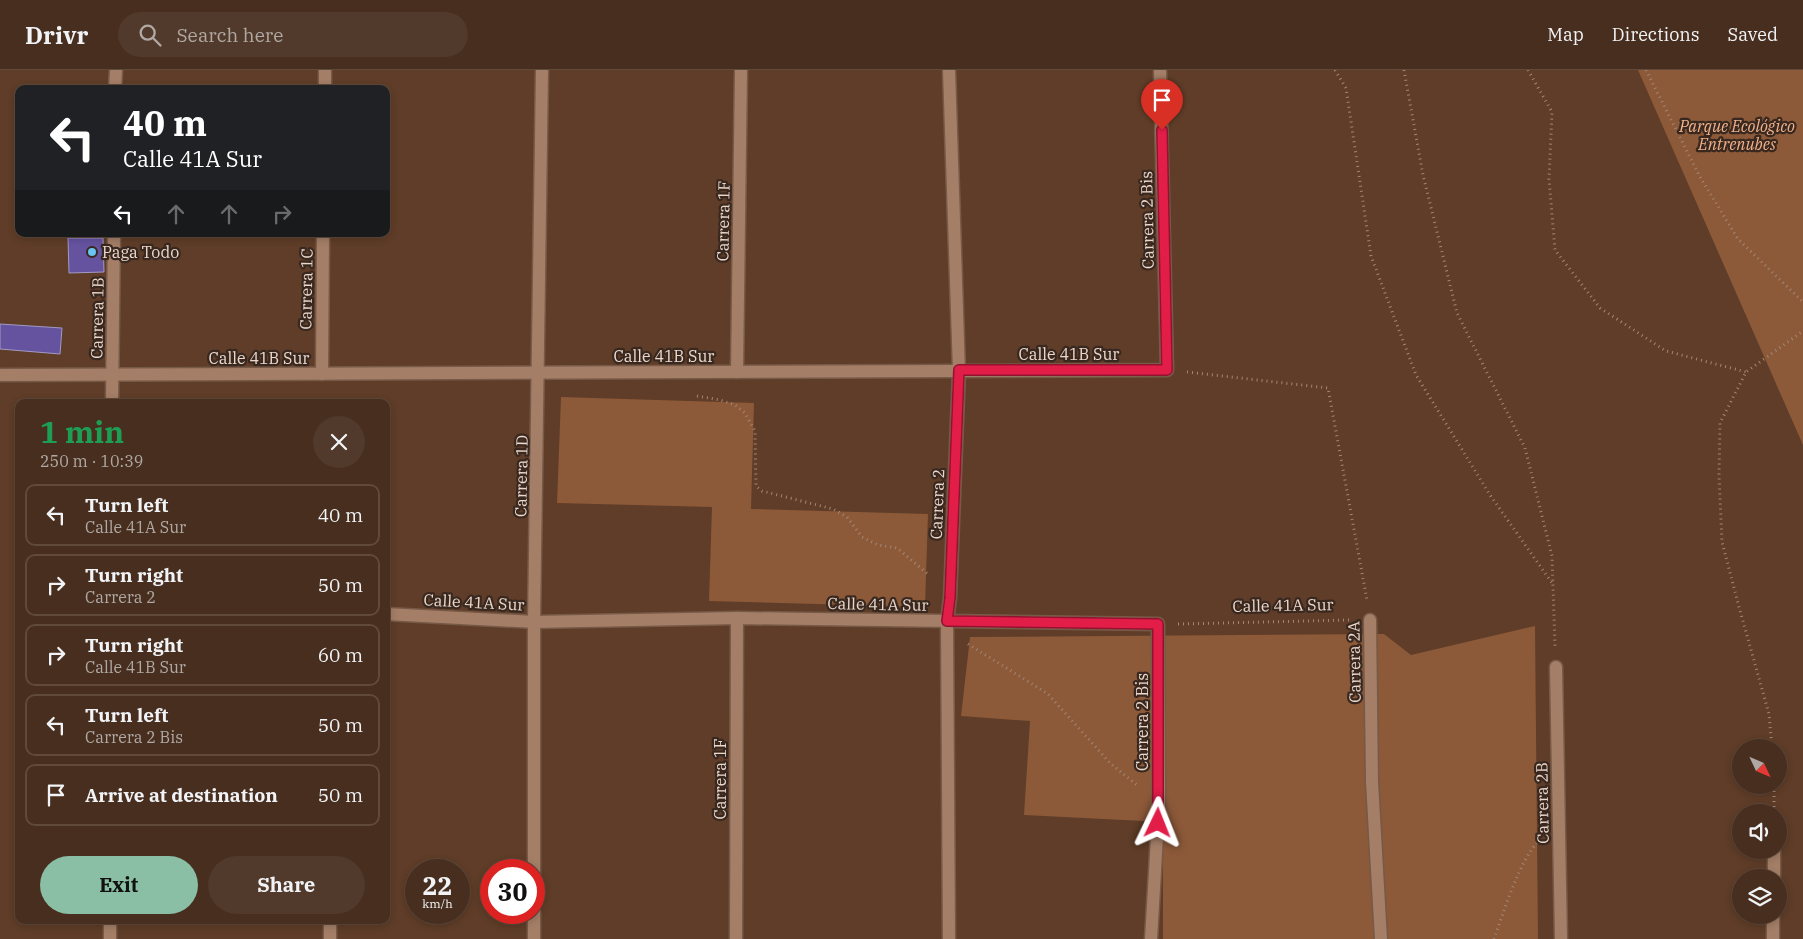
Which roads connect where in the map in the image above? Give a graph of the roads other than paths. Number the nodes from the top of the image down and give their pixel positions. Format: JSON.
{"nodes":[{"id":1,"x":116,"y":70,"type":"edge"},
{"id":2,"x":325,"y":70,"type":"edge"},
{"id":3,"x":542,"y":70,"type":"edge"},
{"id":4,"x":741,"y":70,"type":"edge"},
{"id":5,"x":949,"y":70,"type":"edge"},
{"id":6,"x":1160,"y":70,"type":"edge"},
{"id":7,"x":115,"y":85,"type":"edge"},
{"id":8,"x":325,"y":85,"type":"edge"},
{"id":9,"x":114,"y":237,"type":"edge"},
{"id":10,"x":323,"y":237,"type":"edge"},
{"id":11,"x":959,"y":370,"type":"junction"},
{"id":12,"x":1167,"y":370,"type":"joint"},
{"id":13,"x":737,"y":372,"type":"junction"},
{"id":14,"x":538,"y":373,"type":"junction"},
{"id":15,"x":322,"y":374,"type":"junction"},
{"id":16,"x":113,"y":375,"type":"junction"},
{"id":17,"x":0,"y":376,"type":"edge"},
{"id":18,"x":112,"y":399,"type":"edge"},
{"id":19,"x":390,"y":614,"type":"edge"},
{"id":20,"x":738,"y":618,"type":"junction"},
{"id":21,"x":1370,"y":620,"type":"road end"},
{"id":22,"x":534,"y":622,"type":"junction"},
{"id":23,"x":1158,"y":624,"type":"joint"},
{"id":24,"x":948,"y":626,"type":"junction"},
{"id":25,"x":1556,"y":667,"type":"road end"},
{"id":26,"x":534,"y":859,"type":"edge"},
{"id":27,"x":110,"y":924,"type":"edge"},
{"id":28,"x":330,"y":924,"type":"edge"},
{"id":29,"x":534,"y":924,"type":"edge"},
{"id":30,"x":1773,"y":924,"type":"edge"},
{"id":31,"x":110,"y":939,"type":"edge"},
{"id":32,"x":330,"y":939,"type":"edge"},
{"id":33,"x":534,"y":939,"type":"edge"},
{"id":34,"x":736,"y":939,"type":"edge"},
{"id":35,"x":949,"y":939,"type":"edge"},
{"id":36,"x":1151,"y":939,"type":"edge"},
{"id":37,"x":1381,"y":939,"type":"edge"},
{"id":38,"x":1561,"y":939,"type":"edge"},
{"id":39,"x":1773,"y":939,"type":"edge"}],
"edges":[{"from":1,"to":7,"type":"street"},
{"from":2,"to":8,"type":"street"},
{"from":3,"to":14,"type":"street","name":"Carrera 1D"},
{"from":4,"to":13,"type":"street","name":"Carrera 1F"},
{"from":5,"to":11,"type":"street","name":"Carrera 2"},
{"from":6,"to":12,"type":"street","name":"Carrera 2 Bis"},
{"from":9,"to":16,"type":"street","name":"Carrera 1B"},
{"from":10,"to":15,"type":"street","name":"Carrera 1C"},
{"from":11,"to":12,"type":"street","name":"Calle 41B Sur"},
{"from":11,"to":13,"type":"street","name":"Calle 41B Sur"},
{"from":11,"to":24,"type":"street","name":"Carrera 2"},
{"from":13,"to":14,"type":"street","name":"Calle 41B Sur"},
{"from":14,"to":15,"type":"street","name":"Calle 41B Sur"},
{"from":14,"to":22,"type":"street","name":"Carrera 1D"},
{"from":15,"to":16,"type":"street","name":"Calle 41B Sur"},
{"from":16,"to":17,"type":"street","name":"Calle 41B Sur"},
{"from":16,"to":18,"type":"street","name":"Carrera 1B"},
{"from":19,"to":22,"type":"street","name":"Calle 41A Sur"},
{"from":20,"to":22,"type":"street","name":"Calle 41A Sur"},
{"from":20,"to":24,"type":"street","name":"Calle 41A Sur"},
{"from":20,"to":34,"type":"street","name":"Carrera 1F"},
{"from":21,"to":37,"type":"street","name":"Carrera 2A"},
{"from":22,"to":26,"type":"street","name":"Carrera 1D"},
{"from":23,"to":24,"type":"street","name":"Calle 41A Sur"},
{"from":23,"to":36,"type":"street","name":"Carrera 2 Bis"},
{"from":24,"to":35,"type":"street","name":"Carrera 2"},
{"from":25,"to":38,"type":"street","name":"Carrera 2B"},
{"from":27,"to":31,"type":"street"},
{"from":28,"to":32,"type":"street"},
{"from":29,"to":33,"type":"street"},
{"from":30,"to":39,"type":"street"}]}
